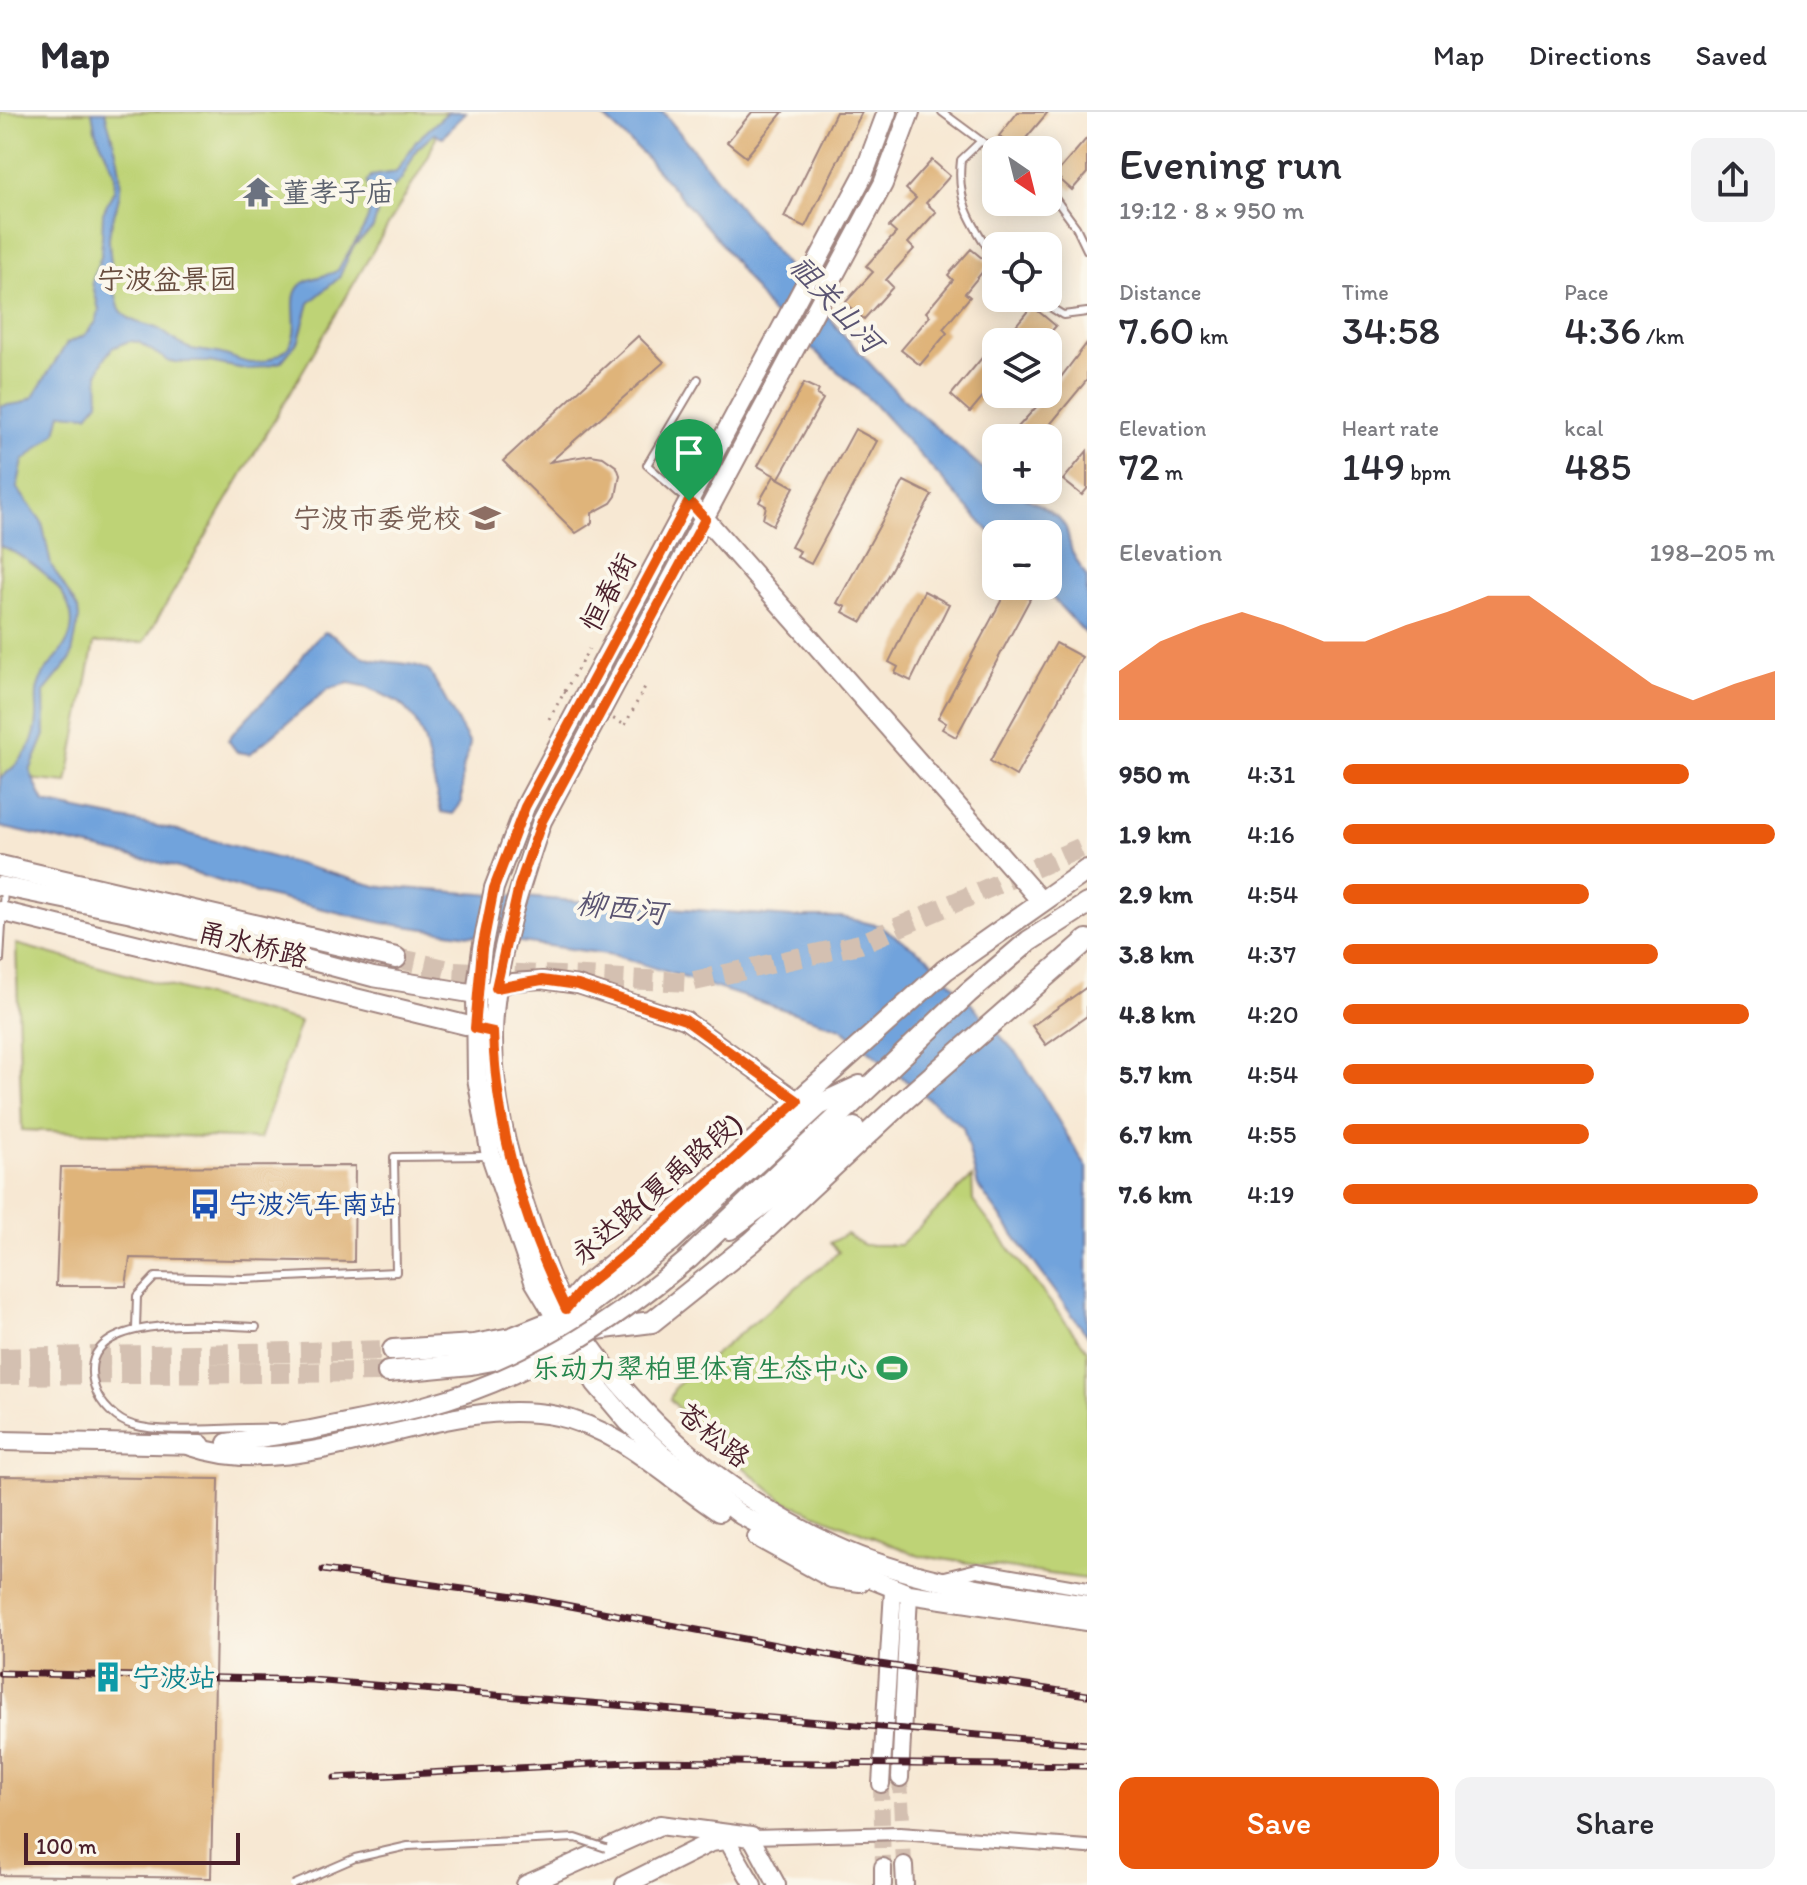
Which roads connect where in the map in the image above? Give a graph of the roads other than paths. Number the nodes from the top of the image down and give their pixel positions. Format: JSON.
{"nodes":[{"id":1,"x":887,"y":112,"type":"edge"},
{"id":2,"x":910,"y":112,"type":"edge"},
{"id":3,"x":942,"y":112,"type":"edge"},
{"id":4,"x":981,"y":141,"type":"joint"},
{"id":5,"x":1062,"y":208,"type":"edge"},
{"id":6,"x":982,"y":238,"type":"edge"},
{"id":7,"x":1087,"y":250,"type":"edge"},
{"id":8,"x":1058,"y":312,"type":"edge"},
{"id":9,"x":1087,"y":312,"type":"edge"},
{"id":10,"x":698,"y":379,"type":"dead end"},
{"id":11,"x":689,"y":501,"type":"junction"},
{"id":12,"x":705,"y":519,"type":"junction"},
{"id":13,"x":0,"y":866,"type":"edge"},
{"id":14,"x":1087,"y":870,"type":"edge"},
{"id":15,"x":2,"y":887,"type":"edge"},
{"id":16,"x":1040,"y":900,"type":"junction"},
{"id":17,"x":1087,"y":904,"type":"edge"},
{"id":18,"x":1,"y":911,"type":"edge"},
{"id":19,"x":1087,"y":931,"type":"edge"},
{"id":20,"x":1087,"y":940,"type":"edge"},
{"id":21,"x":482,"y":949,"type":"joint"},
{"id":22,"x":504,"y":951,"type":"joint"},
{"id":23,"x":396,"y":958,"type":"tunnel mouth"},
{"id":24,"x":0,"y":960,"type":"edge"},
{"id":25,"x":496,"y":988,"type":"junction"},
{"id":26,"x":476,"y":994,"type":"junction"},
{"id":27,"x":997,"y":1009,"type":"junction"},
{"id":28,"x":484,"y":1030,"type":"junction"},
{"id":29,"x":875,"y":1079,"type":"junction"},
{"id":30,"x":895,"y":1100,"type":"junction"},
{"id":31,"x":798,"y":1101,"type":"junction"},
{"id":32,"x":491,"y":1156,"type":"junction"},
{"id":33,"x":688,"y":1259,"type":"junction"},
{"id":34,"x":565,"y":1321,"type":"junction"},
{"id":35,"x":256,"y":1327,"type":"dead end"},
{"id":36,"x":136,"y":1329,"type":"junction"},
{"id":37,"x":393,"y":1350,"type":"tunnel mouth"},
{"id":38,"x":388,"y":1372,"type":"tunnel mouth"},
{"id":39,"x":311,"y":1430,"type":"junction"},
{"id":40,"x":0,"y":1441,"type":"edge"},
{"id":41,"x":191,"y":1446,"type":"junction"},
{"id":42,"x":934,"y":1580,"type":"junction"},
{"id":43,"x":1087,"y":1589,"type":"edge"},
{"id":44,"x":894,"y":1590,"type":"junction"},
{"id":45,"x":1087,"y":1605,"type":"edge"},
{"id":46,"x":1087,"y":1621,"type":"edge"},
{"id":47,"x":900,"y":1778,"type":"tunnel mouth"},
{"id":48,"x":881,"y":1784,"type":"tunnel mouth"},
{"id":49,"x":751,"y":1837,"type":"junction"},
{"id":50,"x":727,"y":1840,"type":"junction"},
{"id":51,"x":1087,"y":1847,"type":"edge"},
{"id":52,"x":606,"y":1848,"type":"junction"},
{"id":53,"x":904,"y":1865,"type":"tunnel mouth"},
{"id":54,"x":883,"y":1867,"type":"tunnel mouth"},
{"id":55,"x":293,"y":1885,"type":"edge"},
{"id":56,"x":526,"y":1885,"type":"edge"},
{"id":57,"x":625,"y":1885,"type":"edge"},
{"id":58,"x":753,"y":1885,"type":"edge"},
{"id":59,"x":777,"y":1885,"type":"edge"},
{"id":60,"x":883,"y":1885,"type":"edge"},
{"id":61,"x":905,"y":1885,"type":"edge"}],
"edges":[{"from":1,"to":11,"type":"main road","name":"恒春街"},
{"from":2,"to":12,"type":"main road","name":"恒春街"},
{"from":3,"to":4,"type":"lane"},
{"from":4,"to":6,"type":"lane"},
{"from":5,"to":7,"type":"lane"},
{"from":8,"to":9,"type":"lane"},
{"from":10,"to":11,"type":"lane"},
{"from":11,"to":12,"type":"main road"},
{"from":11,"to":21,"type":"main road","name":"恒春街"},
{"from":12,"to":16,"type":"main road"},
{"from":12,"to":22,"type":"main road","name":"恒春街"},
{"from":13,"to":23,"type":"main road"},
{"from":14,"to":16,"type":"main road"},
{"from":15,"to":18,"type":"lane"},
{"from":15,"to":26,"type":"main road","name":"甬水桥路"},
{"from":16,"to":31,"type":"main road","name":"永达路(夏禹路段)"},
{"from":17,"to":29,"type":"main road"},
{"from":18,"to":24,"type":"lane"},
{"from":18,"to":28,"type":"main road","name":"甬水桥路"},
{"from":19,"to":27,"type":"main road"},
{"from":20,"to":27,"type":"main road"},
{"from":21,"to":26,"type":"main road","name":"苍松路"},
{"from":22,"to":25,"type":"main road","name":"苍松路"},
{"from":25,"to":26,"type":"street"},
{"from":25,"to":28,"type":"main road","name":"苍松路"},
{"from":25,"to":31,"type":"street"},
{"from":26,"to":28,"type":"main road","name":"苍松路"},
{"from":27,"to":30,"type":"main road"},
{"from":28,"to":32,"type":"main road","name":"苍松路"},
{"from":28,"to":34,"type":"main road","name":"苍松路"},
{"from":29,"to":33,"type":"main road"},
{"from":29,"to":34,"type":"main road"},
{"from":30,"to":33,"type":"main road"},
{"from":30,"to":34,"type":"main road","name":"永达路(夏禹路段)"},
{"from":31,"to":34,"type":"main road","name":"永达路(夏禹路段)"},
{"from":32,"to":34,"type":"main road","name":"苍松路"},
{"from":32,"to":36,"type":"lane"},
{"from":33,"to":39,"type":"main road","bridge":true},
{"from":34,"to":37,"type":"main road","name":"永达路(夏禹路段)"},
{"from":34,"to":38,"type":"main road"},
{"from":34,"to":42,"type":"main road","name":"苍松路"},
{"from":34,"to":44,"type":"main road","name":"苍松路"},
{"from":35,"to":36,"type":"lane"},
{"from":36,"to":39,"type":"lane"},
{"from":39,"to":41,"type":"main road"},
{"from":40,"to":41,"type":"main road"},
{"from":41,"to":44,"type":"main road"},
{"from":42,"to":43,"type":"street"},
{"from":42,"to":45,"type":"main road","name":"苍松路"},
{"from":44,"to":46,"type":"main road","name":"苍松路"},
{"from":44,"to":47,"type":"street"},
{"from":44,"to":48,"type":"street"},
{"from":49,"to":50,"type":"main road"},
{"from":49,"to":51,"type":"street"},
{"from":49,"to":52,"type":"main road"},
{"from":49,"to":59,"type":"street"},
{"from":50,"to":57,"type":"main road"},
{"from":50,"to":58,"type":"street"},
{"from":52,"to":55,"type":"lane","bridge":true},
{"from":52,"to":56,"type":"main road"},
{"from":53,"to":61,"type":"street"},
{"from":54,"to":60,"type":"street"}]}
